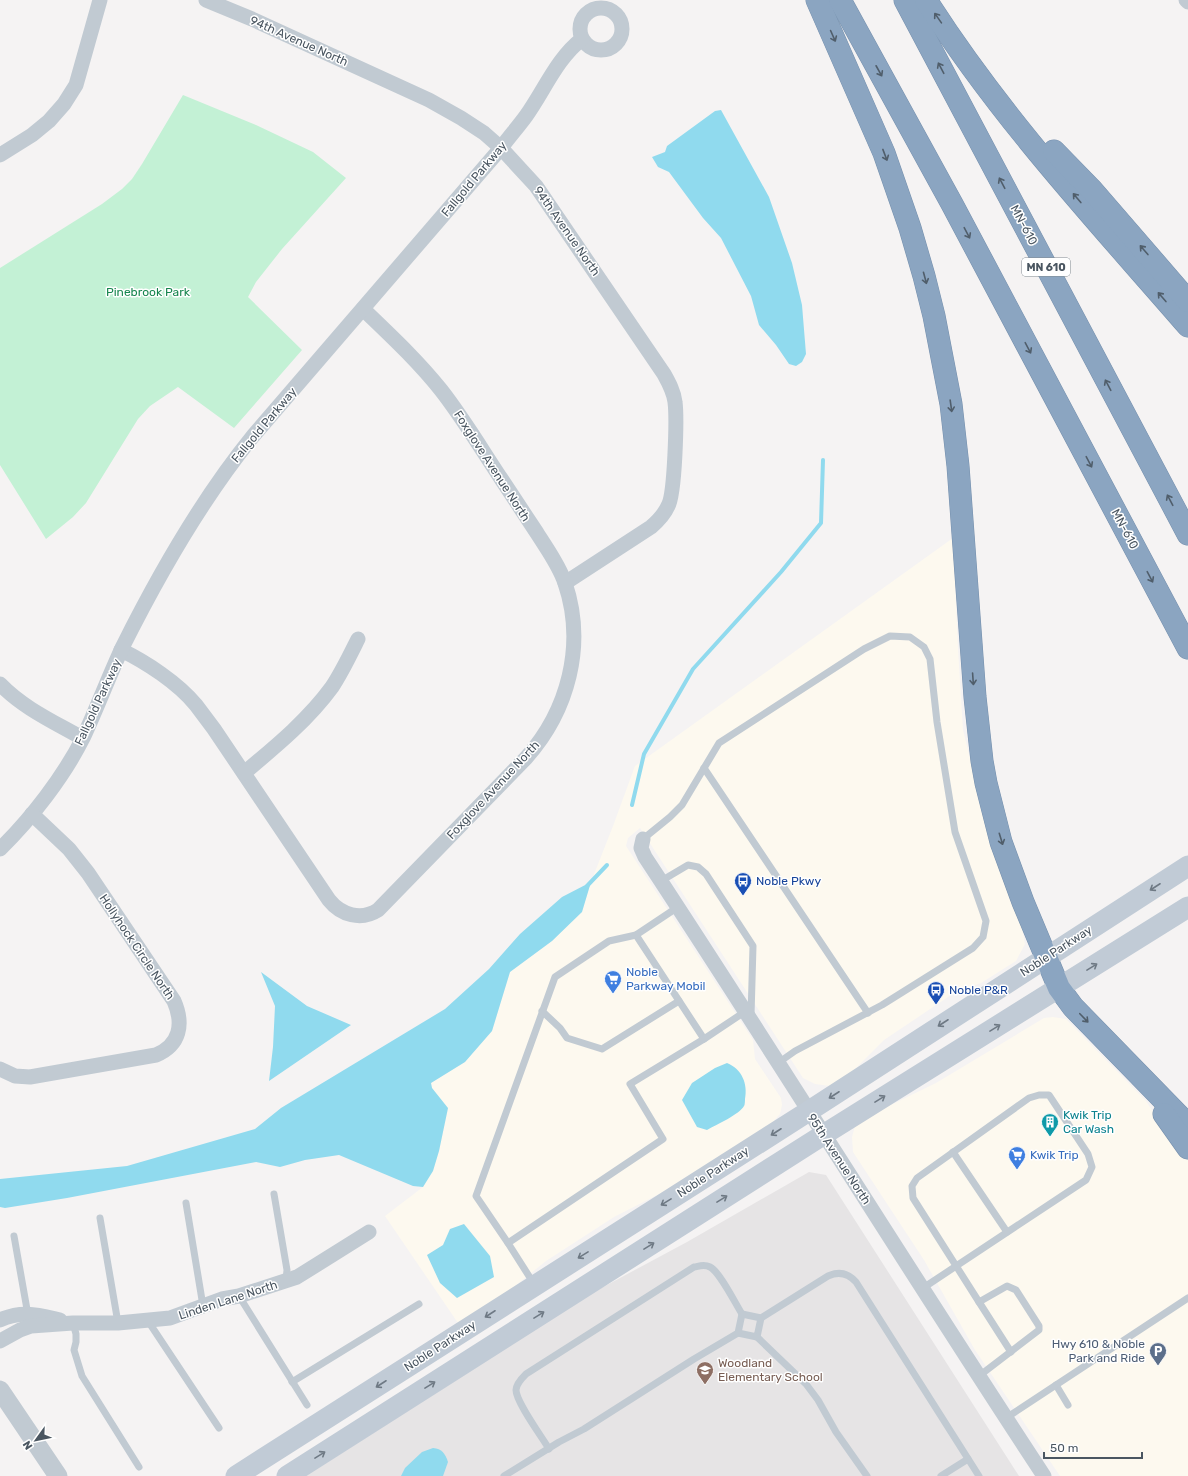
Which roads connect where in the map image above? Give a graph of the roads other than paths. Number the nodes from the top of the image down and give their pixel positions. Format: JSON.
{"nodes":[{"id":1,"x":100,"y":0,"type":"edge"},
{"id":2,"x":206,"y":0,"type":"edge"},
{"id":3,"x":817,"y":0,"type":"edge"},
{"id":4,"x":840,"y":0,"type":"edge"},
{"id":5,"x":905,"y":0,"type":"edge"},
{"id":6,"x":926,"y":0,"type":"edge"},
{"id":7,"x":582,"y":39,"type":"dead end"},
{"id":8,"x":987,"y":86,"type":"junction"},
{"id":9,"x":501,"y":148,"type":"junction"},
{"id":10,"x":0,"y":155,"type":"edge"},
{"id":11,"x":1188,"y":301,"type":"edge"},
{"id":12,"x":363,"y":309,"type":"junction"},
{"id":13,"x":1188,"y":326,"type":"edge"},
{"id":14,"x":1188,"y":534,"type":"edge"},
{"id":15,"x":565,"y":583,"type":"junction"},
{"id":16,"x":358,"y":638,"type":"dead end"},
{"id":17,"x":1188,"y":648,"type":"edge"},
{"id":18,"x":121,"y":650,"type":"junction"},
{"id":19,"x":0,"y":684,"type":"edge"},
{"id":20,"x":82,"y":738,"type":"junction"},
{"id":21,"x":704,"y":768,"type":"junction"},
{"id":22,"x":244,"y":773,"type":"junction"},
{"id":23,"x":32,"y":814,"type":"junction"},
{"id":24,"x":643,"y":839,"type":"joint"},
{"id":25,"x":0,"y":849,"type":"edge"},
{"id":26,"x":1188,"y":866,"type":"edge"},
{"id":27,"x":661,"y":881,"type":"junction"},
{"id":28,"x":678,"y":907,"type":"junction"},
{"id":29,"x":1188,"y":907,"type":"edge"},
{"id":30,"x":636,"y":935,"type":"junction"},
{"id":31,"x":1046,"y":957,"type":"junction"},
{"id":32,"x":1059,"y":988,"type":"junction"},
{"id":33,"x":679,"y":1001,"type":"junction"},
{"id":34,"x":542,"y":1011,"type":"junction"},
{"id":35,"x":868,"y":1013,"type":"junction"},
{"id":36,"x":748,"y":1016,"type":"junction"},
{"id":37,"x":704,"y":1039,"type":"junction"},
{"id":38,"x":778,"y":1063,"type":"junction"},
{"id":39,"x":0,"y":1069,"type":"edge"},
{"id":40,"x":1144,"y":1080,"type":"junction"},
{"id":41,"x":809,"y":1111,"type":"junction"},
{"id":42,"x":1188,"y":1125,"type":"edge"},
{"id":43,"x":823,"y":1135,"type":"junction"},
{"id":44,"x":1188,"y":1148,"type":"edge"},
{"id":45,"x":953,"y":1152,"type":"junction"},
{"id":46,"x":274,"y":1194,"type":"dead end"},
{"id":47,"x":186,"y":1203,"type":"dead end"},
{"id":48,"x":100,"y":1218,"type":"dead end"},
{"id":49,"x":369,"y":1232,"type":"dead end"},
{"id":50,"x":1008,"y":1232,"type":"junction"},
{"id":51,"x":14,"y":1236,"type":"dead end"},
{"id":52,"x":508,"y":1243,"type":"junction"},
{"id":53,"x":956,"y":1267,"type":"junction"},
{"id":54,"x":286,"y":1281,"type":"junction"},
{"id":55,"x":535,"y":1286,"type":"junction"},
{"id":56,"x":923,"y":1288,"type":"junction"},
{"id":57,"x":239,"y":1296,"type":"junction"},
{"id":58,"x":1188,"y":1298,"type":"edge"},
{"id":59,"x":979,"y":1302,"type":"junction"},
{"id":60,"x":419,"y":1304,"type":"dead end"},
{"id":61,"x":203,"y":1306,"type":"junction"},
{"id":62,"x":742,"y":1314,"type":"junction"},
{"id":63,"x":761,"y":1318,"type":"junction"},
{"id":64,"x":0,"y":1320,"type":"edge"},
{"id":65,"x":27,"y":1320,"type":"junction"},
{"id":66,"x":148,"y":1320,"type":"junction"},
{"id":67,"x":73,"y":1323,"type":"junction"},
{"id":68,"x":118,"y":1323,"type":"junction"},
{"id":69,"x":738,"y":1333,"type":"junction"},
{"id":70,"x":757,"y":1337,"type":"junction"},
{"id":71,"x":0,"y":1341,"type":"edge"},
{"id":72,"x":1011,"y":1352,"type":"junction"},
{"id":73,"x":979,"y":1376,"type":"junction"},
{"id":74,"x":292,"y":1382,"type":"junction"},
{"id":75,"x":1056,"y":1385,"type":"junction"},
{"id":76,"x":0,"y":1390,"type":"edge"},
{"id":77,"x":307,"y":1405,"type":"dead end"},
{"id":78,"x":1068,"y":1405,"type":"dead end"},
{"id":79,"x":1006,"y":1418,"type":"junction"},
{"id":80,"x":219,"y":1428,"type":"dead end"},
{"id":81,"x":549,"y":1449,"type":"junction"},
{"id":82,"x":968,"y":1459,"type":"junction"},
{"id":83,"x":139,"y":1466,"type":"dead end"},
{"id":84,"x":58,"y":1476,"type":"edge"},
{"id":85,"x":236,"y":1476,"type":"edge"},
{"id":86,"x":287,"y":1476,"type":"edge"},
{"id":87,"x":504,"y":1476,"type":"edge"},
{"id":88,"x":867,"y":1476,"type":"edge"},
{"id":89,"x":941,"y":1476,"type":"edge"},
{"id":90,"x":979,"y":1476,"type":"edge"},
{"id":91,"x":1044,"y":1476,"type":"edge"}],
"edges":[{"from":1,"to":10,"type":"street"},
{"from":2,"to":9,"type":"street","name":"94th Avenue North"},
{"from":3,"to":31,"type":"highway","one_way":true},
{"from":4,"to":17,"type":"highway","name":"MN-610","one_way":true},
{"from":14,"to":5,"type":"highway","name":"MN-610","number":"MN 610","one_way":true},
{"from":8,"to":6,"type":"highway","one_way":true},
{"from":7,"to":9,"type":"street","name":"Fallgold Parkway"},
{"from":11,"to":8,"type":"highway","one_way":true},
{"from":13,"to":8,"type":"highway","one_way":true},
{"from":9,"to":12,"type":"street","name":"Fallgold Parkway"},
{"from":9,"to":15,"type":"street","name":"94th Avenue North"},
{"from":12,"to":15,"type":"street","name":"Foxglove Avenue North"},
{"from":12,"to":18,"type":"street","name":"Fallgold Parkway"},
{"from":15,"to":22,"type":"street","name":"Foxglove Avenue North"},
{"from":16,"to":22,"type":"street"},
{"from":18,"to":20,"type":"street","name":"Fallgold Parkway"},
{"from":18,"to":22,"type":"street","name":"Foxglove Avenue North"},
{"from":19,"to":20,"type":"street"},
{"from":20,"to":23,"type":"street","name":"Fallgold Parkway"},
{"from":21,"to":24,"type":"lane"},
{"from":21,"to":35,"type":"lane"},
{"from":21,"to":35,"type":"lane"},
{"from":23,"to":25,"type":"street","name":"Fallgold Parkway"},
{"from":23,"to":39,"type":"street","name":"Hollyhock Circle North"},
{"from":24,"to":27,"type":"street","name":"95th Avenue North"},
{"from":26,"to":31,"type":"main road","name":"Noble Parkway","one_way":true},
{"from":27,"to":28,"type":"street","name":"95th Avenue North"},
{"from":27,"to":36,"type":"lane"},
{"from":28,"to":30,"type":"lane"},
{"from":28,"to":36,"type":"street","name":"95th Avenue North"},
{"from":32,"to":29,"type":"main road","one_way":true},
{"from":30,"to":33,"type":"lane"},
{"from":30,"to":34,"type":"lane"},
{"from":31,"to":32,"type":"highway"},
{"from":31,"to":41,"type":"main road","name":"Noble Parkway","one_way":true},
{"from":32,"to":40,"type":"highway","one_way":true},
{"from":43,"to":32,"type":"main road","one_way":true},
{"from":33,"to":34,"type":"lane"},
{"from":33,"to":37,"type":"lane"},
{"from":34,"to":52,"type":"lane"},
{"from":35,"to":38,"type":"lane"},
{"from":36,"to":37,"type":"lane"},
{"from":36,"to":38,"type":"street","name":"95th Avenue North"},
{"from":37,"to":52,"type":"lane"},
{"from":38,"to":41,"type":"street","name":"95th Avenue North"},
{"from":40,"to":42,"type":"highway"},
{"from":40,"to":44,"type":"highway"},
{"from":41,"to":43,"type":"street","name":"95th Avenue North"},
{"from":41,"to":55,"type":"main road","name":"Noble Parkway","one_way":true},
{"from":43,"to":56,"type":"street","name":"95th Avenue North"},
{"from":86,"to":43,"type":"main road","one_way":true},
{"from":45,"to":50,"type":"lane"},
{"from":45,"to":50,"type":"lane"},
{"from":45,"to":53,"type":"lane"},
{"from":46,"to":54,"type":"lane"},
{"from":47,"to":61,"type":"lane"},
{"from":48,"to":68,"type":"lane"},
{"from":49,"to":54,"type":"street","name":"Linden Lane North"},
{"from":50,"to":53,"type":"lane"},
{"from":51,"to":65,"type":"lane"},
{"from":52,"to":55,"type":"lane"},
{"from":53,"to":56,"type":"lane"},
{"from":53,"to":59,"type":"lane"},
{"from":54,"to":57,"type":"street","name":"Linden Lane North"},
{"from":55,"to":85,"type":"main road","name":"Noble Parkway","one_way":true},
{"from":56,"to":73,"type":"street","name":"95th Avenue North"},
{"from":57,"to":61,"type":"street","name":"Linden Lane North"},
{"from":57,"to":74,"type":"lane"},
{"from":58,"to":75,"type":"lane"},
{"from":59,"to":72,"type":"lane"},
{"from":59,"to":72,"type":"lane"},
{"from":60,"to":74,"type":"lane"},
{"from":61,"to":66,"type":"street","name":"Linden Lane North"},
{"from":62,"to":63,"type":"lane"},
{"from":62,"to":69,"type":"lane"},
{"from":62,"to":81,"type":"lane"},
{"from":63,"to":70,"type":"lane"},
{"from":63,"to":82,"type":"lane"},
{"from":64,"to":65,"type":"street","name":"Linden Lane North"},
{"from":65,"to":67,"type":"street","name":"Linden Lane North"},
{"from":65,"to":71,"type":"street","name":"Linden Lane North"},
{"from":66,"to":68,"type":"street","name":"Linden Lane North"},
{"from":66,"to":80,"type":"lane"},
{"from":67,"to":68,"type":"street","name":"Linden Lane North"},
{"from":67,"to":83,"type":"lane"},
{"from":69,"to":70,"type":"lane"},
{"from":69,"to":81,"type":"lane"},
{"from":70,"to":88,"type":"lane"},
{"from":72,"to":73,"type":"lane"},
{"from":73,"to":79,"type":"street","name":"95th Avenue North"},
{"from":74,"to":77,"type":"lane"},
{"from":75,"to":78,"type":"lane"},
{"from":75,"to":79,"type":"lane"},
{"from":76,"to":84,"type":"street"},
{"from":79,"to":91,"type":"street","name":"95th Avenue North"},
{"from":81,"to":87,"type":"lane"},
{"from":82,"to":89,"type":"lane"},
{"from":82,"to":90,"type":"lane"}]}
